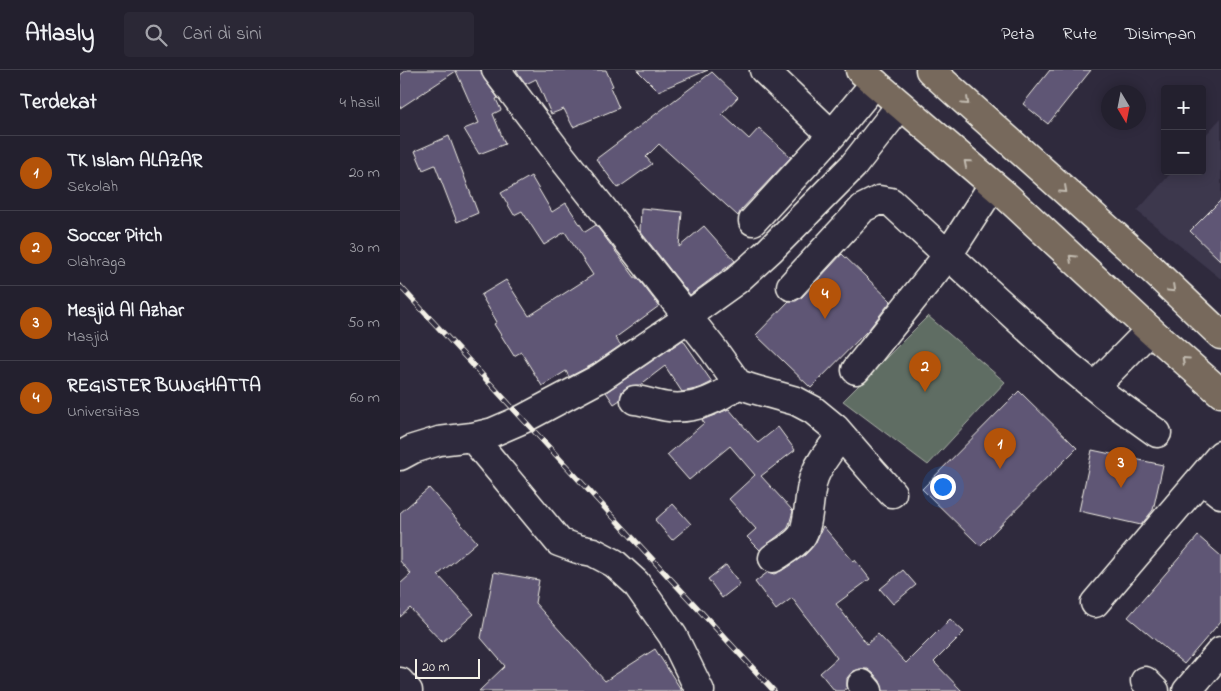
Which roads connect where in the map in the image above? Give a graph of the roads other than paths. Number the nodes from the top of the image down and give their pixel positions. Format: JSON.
{"nodes":[{"id":1,"x":496,"y":70,"type":"edge"},
{"id":2,"x":764,"y":70,"type":"edge"},
{"id":3,"x":930,"y":70,"type":"edge"},
{"id":4,"x":868,"y":76,"type":"edge"},
{"id":5,"x":900,"y":106,"type":"junction"},
{"id":6,"x":832,"y":135,"type":"junction"},
{"id":7,"x":999,"y":190,"type":"junction"},
{"id":8,"x":753,"y":221,"type":"dead end"},
{"id":9,"x":948,"y":255,"type":"junction"},
{"id":10,"x":791,"y":286,"type":"dead end"},
{"id":11,"x":688,"y":318,"type":"junction"},
{"id":12,"x":1150,"y":330,"type":"junction"},
{"id":13,"x":1221,"y":334,"type":"edge"},
{"id":14,"x":856,"y":370,"type":"dead end"},
{"id":15,"x":738,"y":384,"type":"junction"},
{"id":16,"x":1095,"y":386,"type":"junction"},
{"id":17,"x":1221,"y":393,"type":"edge"},
{"id":18,"x":635,"y":400,"type":"dead end"},
{"id":19,"x":1157,"y":433,"type":"dead end"},
{"id":20,"x":841,"y":436,"type":"junction"},
{"id":21,"x":472,"y":438,"type":"junction"},
{"id":22,"x":1221,"y":455,"type":"edge"},
{"id":23,"x":400,"y":456,"type":"edge"},
{"id":24,"x":1211,"y":486,"type":"edge"},
{"id":25,"x":892,"y":493,"type":"dead end"},
{"id":26,"x":773,"y":558,"type":"dead end"},
{"id":27,"x":1095,"y":603,"type":"dead end"},
{"id":28,"x":1221,"y":651,"type":"edge"},
{"id":29,"x":400,"y":682,"type":"edge"},
{"id":30,"x":408,"y":691,"type":"edge"},
{"id":31,"x":700,"y":691,"type":"edge"},
{"id":32,"x":1187,"y":691,"type":"edge"}],
"edges":[{"from":1,"to":11,"type":"street"},
{"from":2,"to":6,"type":"street"},
{"from":3,"to":13,"type":"main road","one_way":true},
{"from":4,"to":5,"type":"main road"},
{"from":4,"to":6,"type":"street"},
{"from":7,"to":5,"type":"main road","one_way":true},
{"from":5,"to":11,"type":"street"},
{"from":6,"to":8,"type":"street"},
{"from":7,"to":9,"type":"street"},
{"from":12,"to":7,"type":"main road","one_way":true},
{"from":9,"to":10,"type":"street"},
{"from":9,"to":14,"type":"street"},
{"from":9,"to":16,"type":"street"},
{"from":11,"to":15,"type":"street"},
{"from":11,"to":21,"type":"street"},
{"from":12,"to":16,"type":"street"},
{"from":17,"to":12,"type":"main road","one_way":true},
{"from":15,"to":18,"type":"street"},
{"from":15,"to":20,"type":"street"},
{"from":16,"to":19,"type":"street"},
{"from":20,"to":25,"type":"street"},
{"from":20,"to":26,"type":"street"},
{"from":21,"to":23,"type":"street"},
{"from":21,"to":31,"type":"street"},
{"from":22,"to":24,"type":"street"},
{"from":24,"to":27,"type":"street"},
{"from":28,"to":32,"type":"street"},
{"from":29,"to":30,"type":"street"}]}
